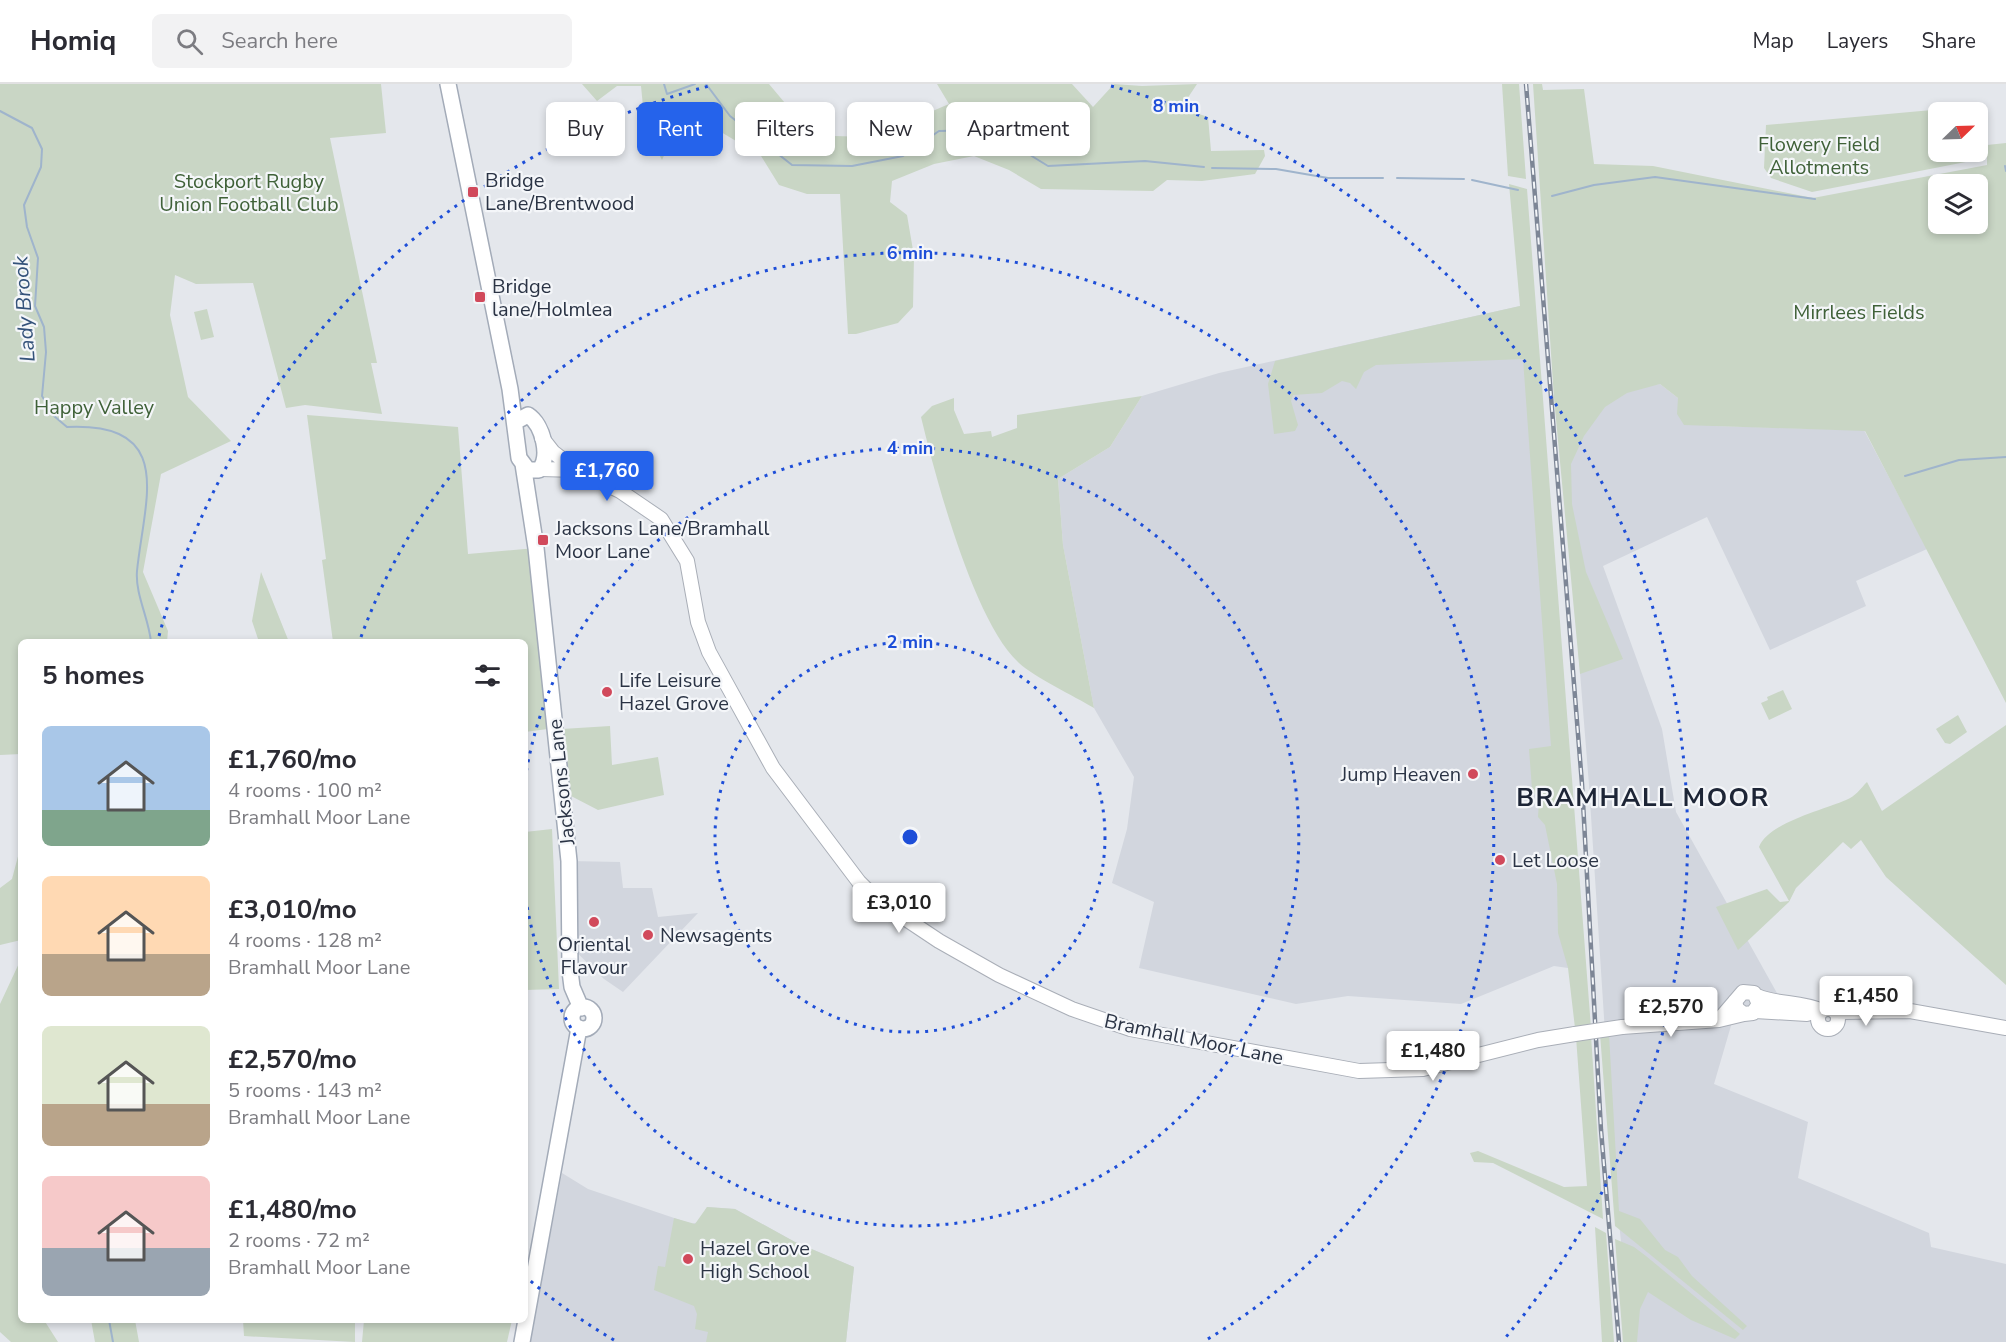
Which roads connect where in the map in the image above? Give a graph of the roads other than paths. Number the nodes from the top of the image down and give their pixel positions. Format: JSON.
{"nodes":[{"id":1,"x":448,"y":84,"type":"edge"},
{"id":2,"x":521,"y":418,"type":"junction"},
{"id":3,"x":542,"y":438,"type":"junction"},
{"id":4,"x":523,"y":464,"type":"junction"},
{"id":5,"x":540,"y":470,"type":"junction"},
{"id":6,"x":576,"y":470,"type":"junction"},
{"id":7,"x":537,"y":556,"type":"junction"},
{"id":8,"x":1756,"y":996,"type":"junction"},
{"id":9,"x":1735,"y":1001,"type":"junction"},
{"id":10,"x":1750,"y":1013,"type":"junction"},
{"id":11,"x":1828,"y":1016,"type":"junction"},
{"id":12,"x":1719,"y":1020,"type":"junction"},
{"id":13,"x":2006,"y":1028,"type":"edge"},
{"id":14,"x":528,"y":1309,"type":"edge"},
{"id":15,"x":525,"y":1323,"type":"edge"},
{"id":16,"x":522,"y":1342,"type":"edge"}],
"edges":[{"from":1,"to":2,"type":"main road","name":"Jacksons Lane"},
{"from":2,"to":3,"type":"main road"},
{"from":2,"to":4,"type":"main road","name":"Jacksons Lane"},
{"from":3,"to":5,"type":"main road","name":"Jacksons Lane"},
{"from":3,"to":6,"type":"street","name":"Bramhall Moor Lane"},
{"from":4,"to":5,"type":"main road"},
{"from":4,"to":7,"type":"main road","name":"Jacksons Lane"},
{"from":5,"to":6,"type":"street","name":"Bramhall Moor Lane"},
{"from":5,"to":7,"type":"main road","name":"Jacksons Lane"},
{"from":6,"to":12,"type":"street","name":"Bramhall Moor Lane","bridge":true},
{"from":7,"to":14,"type":"main road","name":"Jacksons Lane"},
{"from":8,"to":9,"type":"street","name":"Bramhall Moor Lane"},
{"from":8,"to":10,"type":"street"},
{"from":8,"to":11,"type":"street","name":"Bramhall Moor Lane"},
{"from":9,"to":10,"type":"street"},
{"from":9,"to":12,"type":"street"},
{"from":10,"to":11,"type":"street","name":"Bramhall Moor Lane"},
{"from":10,"to":12,"type":"street","name":"Bramhall Moor Lane"},
{"from":11,"to":13,"type":"street","name":"Bramhall Moor Lane"},
{"from":15,"to":16,"type":"main road","name":"Jacksons Lane"}]}
